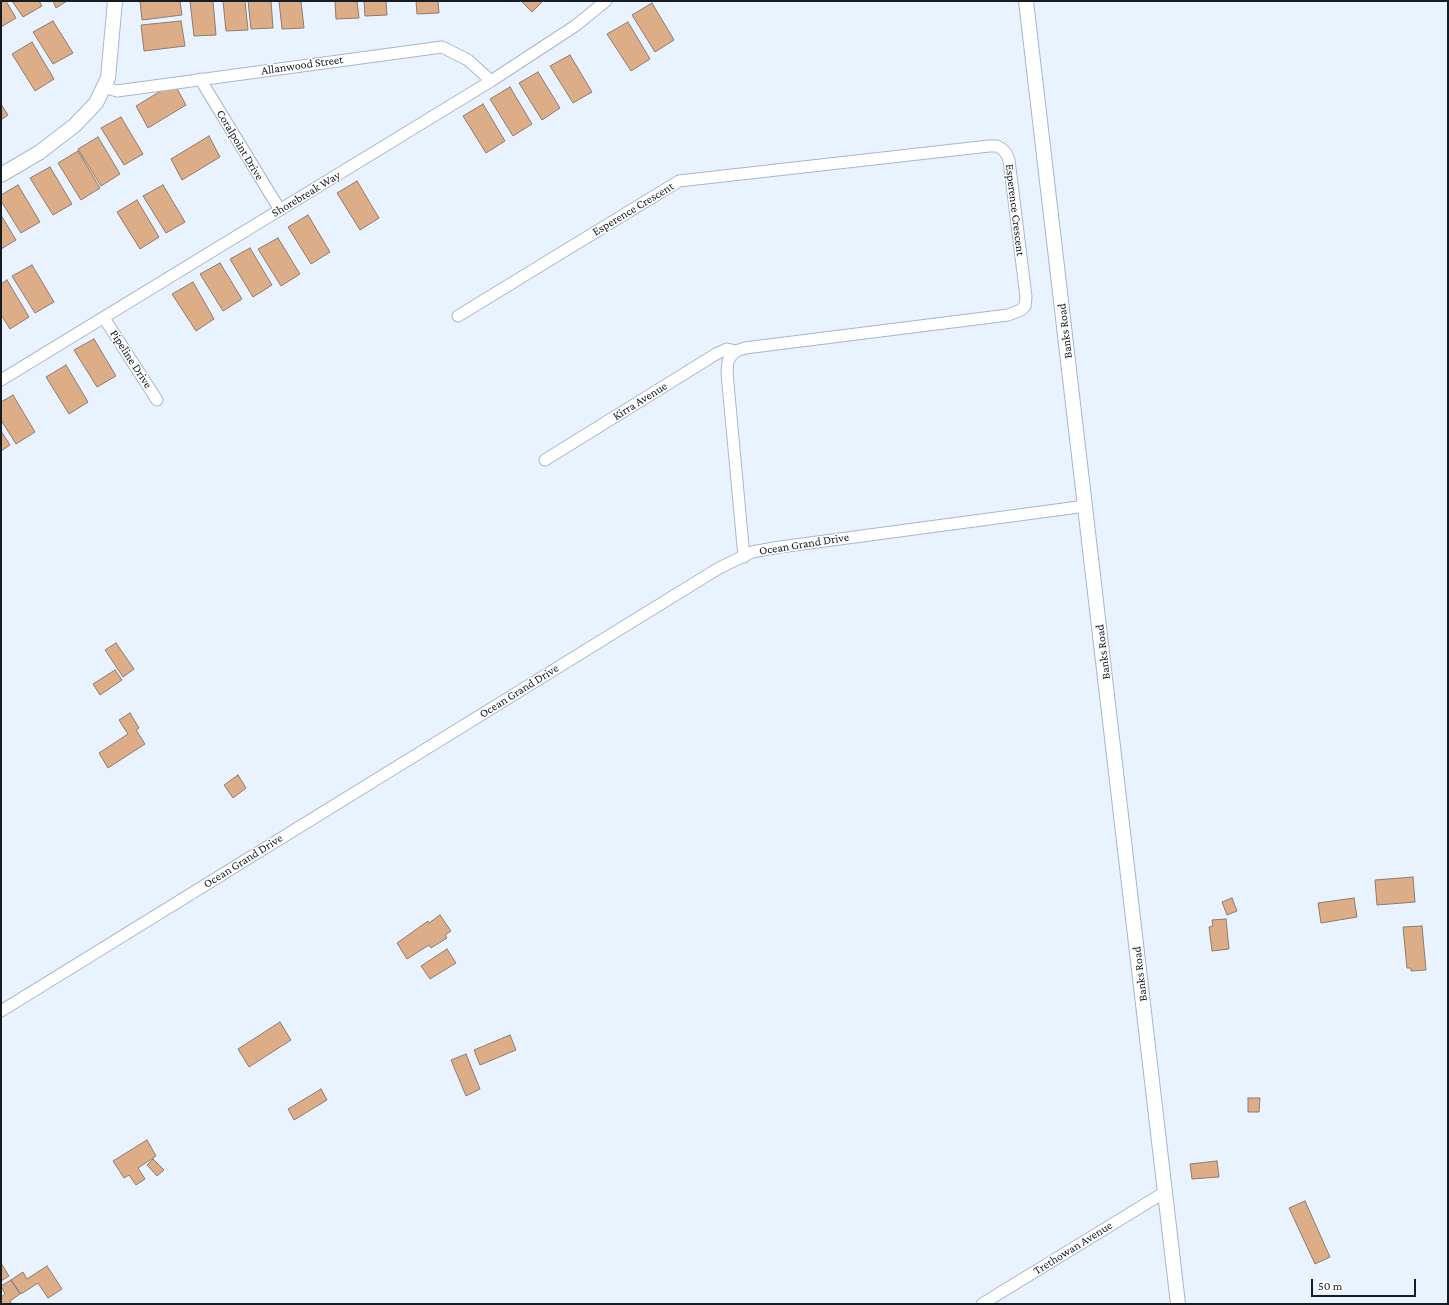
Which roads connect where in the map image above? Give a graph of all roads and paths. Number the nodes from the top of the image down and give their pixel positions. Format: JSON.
{"nodes":[{"id":1,"x":115,"y":1,"type":"edge"},
{"id":2,"x":606,"y":1,"type":"edge"},
{"id":3,"x":1026,"y":1,"type":"edge"},
{"id":4,"x":200,"y":79,"type":"junction"},
{"id":5,"x":491,"y":81,"type":"junction"},
{"id":6,"x":104,"y":87,"type":"junction"},
{"id":7,"x":1,"y":175,"type":"edge"},
{"id":8,"x":280,"y":210,"type":"junction"},
{"id":9,"x":458,"y":316,"type":"dead end"},
{"id":10,"x":104,"y":318,"type":"junction"},
{"id":11,"x":736,"y":351,"type":"junction"},
{"id":12,"x":1,"y":380,"type":"edge"},
{"id":13,"x":157,"y":400,"type":"dead end"},
{"id":14,"x":545,"y":460,"type":"dead end"},
{"id":15,"x":1086,"y":506,"type":"junction"},
{"id":16,"x":744,"y":557,"type":"junction"},
{"id":17,"x":1,"y":1011,"type":"edge"},
{"id":18,"x":1165,"y":1192,"type":"junction"},
{"id":19,"x":982,"y":1304,"type":"edge"},
{"id":20,"x":1178,"y":1304,"type":"edge"}],
"edges":[{"from":1,"to":6,"type":"street"},
{"from":2,"to":5,"type":"street","name":"Shorebreak Way"},
{"from":3,"to":15,"type":"street","name":"Banks Road"},
{"from":4,"to":5,"type":"street","name":"Allanwood Street"},
{"from":4,"to":6,"type":"street","name":"Allanwood Street"},
{"from":4,"to":8,"type":"street","name":"Coralpoint Drive"},
{"from":5,"to":8,"type":"street","name":"Shorebreak Way"},
{"from":6,"to":7,"type":"street"},
{"from":8,"to":10,"type":"street","name":"Shorebreak Way"},
{"from":9,"to":11,"type":"street","name":"Esperence Crescent"},
{"from":10,"to":12,"type":"street","name":"Shorebreak Way"},
{"from":10,"to":13,"type":"street","name":"Pipeline Drive"},
{"from":11,"to":14,"type":"street","name":"Kirra Avenue"},
{"from":11,"to":16,"type":"street"},
{"from":15,"to":16,"type":"street","name":"Ocean Grand Drive"},
{"from":15,"to":18,"type":"street","name":"Banks Road"},
{"from":16,"to":17,"type":"street","name":"Ocean Grand Drive"},
{"from":18,"to":19,"type":"street","name":"Trethowan Avenue"},
{"from":18,"to":20,"type":"street","name":"Banks Road"}]}
